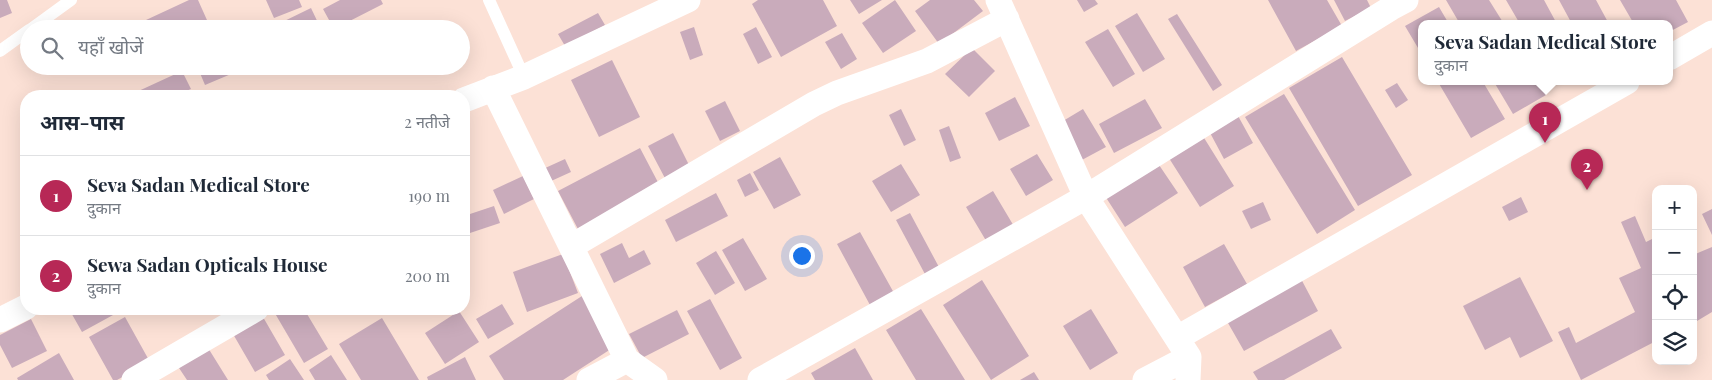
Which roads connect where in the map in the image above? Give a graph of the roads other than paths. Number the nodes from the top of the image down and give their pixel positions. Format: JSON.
{"nodes":[{"id":1,"x":71,"y":0,"type":"edge"},
{"id":2,"x":489,"y":0,"type":"edge"},
{"id":3,"x":688,"y":0,"type":"edge"},
{"id":4,"x":1406,"y":0,"type":"edge"},
{"id":5,"x":1003,"y":10,"type":"edge"},
{"id":6,"x":44,"y":20,"type":"edge"},
{"id":7,"x":1712,"y":33,"type":"edge"},
{"id":8,"x":20,"y":37,"type":"edge"},
{"id":9,"x":0,"y":51,"type":"edge"},
{"id":10,"x":1673,"y":56,"type":"edge"},
{"id":11,"x":524,"y":76,"type":"junction"},
{"id":12,"x":1622,"y":85,"type":"edge"},
{"id":13,"x":493,"y":88,"type":"junction"},
{"id":14,"x":470,"y":98,"type":"edge"},
{"id":15,"x":1086,"y":197,"type":"junction"},
{"id":16,"x":572,"y":246,"type":"junction"},
{"id":17,"x":20,"y":311,"type":"edge"},
{"id":18,"x":246,"y":315,"type":"edge"},
{"id":19,"x":0,"y":320,"type":"edge"},
{"id":20,"x":1185,"y":358,"type":"edge"},
{"id":21,"x":627,"y":360,"type":"junction"},
{"id":22,"x":134,"y":380,"type":"edge"},
{"id":23,"x":589,"y":380,"type":"edge"},
{"id":24,"x":654,"y":380,"type":"edge"},
{"id":25,"x":760,"y":380,"type":"edge"},
{"id":26,"x":1145,"y":380,"type":"edge"}],
"edges":[{"from":1,"to":6,"type":"lane"},
{"from":2,"to":11,"type":"lane"},
{"from":3,"to":11,"type":"street"},
{"from":4,"to":15,"type":"street"},
{"from":5,"to":15,"type":"street"},
{"from":5,"to":16,"type":"street"},
{"from":7,"to":10,"type":"street"},
{"from":8,"to":9,"type":"lane"},
{"from":11,"to":13,"type":"street"},
{"from":12,"to":20,"type":"street"},
{"from":13,"to":14,"type":"street"},
{"from":13,"to":16,"type":"street"},
{"from":15,"to":20,"type":"street"},
{"from":15,"to":25,"type":"street"},
{"from":16,"to":21,"type":"street"},
{"from":17,"to":19,"type":"street"},
{"from":18,"to":22,"type":"street"},
{"from":20,"to":26,"type":"street"},
{"from":21,"to":23,"type":"street"},
{"from":21,"to":24,"type":"street"}]}
